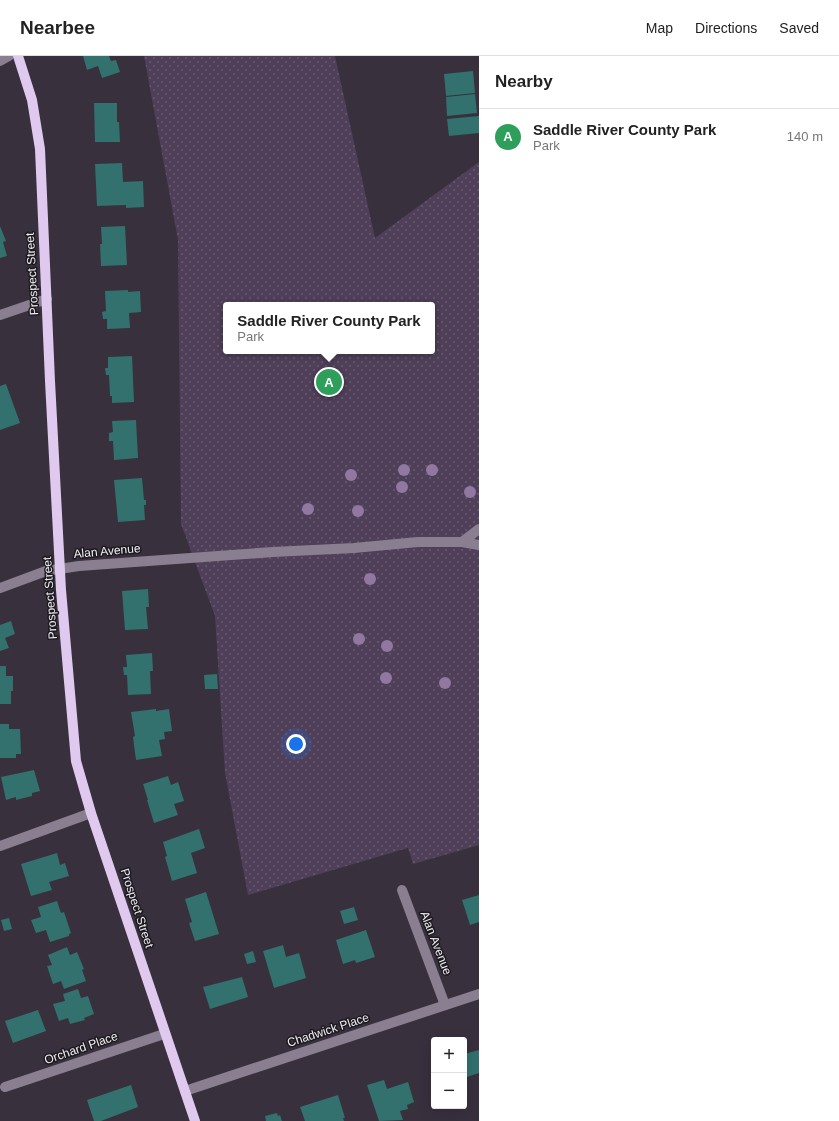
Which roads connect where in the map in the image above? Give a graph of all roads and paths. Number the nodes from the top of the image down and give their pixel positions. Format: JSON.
{"nodes":[{"id":1,"x":9,"y":56,"type":"edge"},
{"id":2,"x":18,"y":56,"type":"edge"},
{"id":3,"x":0,"y":60,"type":"edge"},
{"id":4,"x":46,"y":299,"type":"junction"},
{"id":5,"x":0,"y":315,"type":"edge"},
{"id":6,"x":479,"y":529,"type":"edge"},
{"id":7,"x":462,"y":542,"type":"junction"},
{"id":8,"x":479,"y":545,"type":"edge"},
{"id":9,"x":61,"y":569,"type":"junction"},
{"id":10,"x":0,"y":588,"type":"edge"},
{"id":11,"x":90,"y":813,"type":"junction"},
{"id":12,"x":0,"y":846,"type":"edge"},
{"id":13,"x":402,"y":890,"type":"dead end"},
{"id":14,"x":479,"y":994,"type":"edge"},
{"id":15,"x":446,"y":1005,"type":"junction"},
{"id":16,"x":164,"y":1034,"type":"junction"},
{"id":17,"x":5,"y":1088,"type":"dead end"},
{"id":18,"x":185,"y":1091,"type":"junction"},
{"id":19,"x":195,"y":1121,"type":"edge"}],
"edges":[{"from":1,"to":3,"type":"street"},
{"from":2,"to":4,"type":"main road","name":"Prospect Street"},
{"from":4,"to":5,"type":"street"},
{"from":4,"to":9,"type":"main road","name":"Prospect Street"},
{"from":6,"to":7,"type":"street"},
{"from":7,"to":8,"type":"street","name":"Alan Avenue"},
{"from":7,"to":9,"type":"street","name":"Alan Avenue"},
{"from":9,"to":10,"type":"street","name":"Alan Avenue"},
{"from":9,"to":11,"type":"main road","name":"Prospect Street"},
{"from":11,"to":12,"type":"street"},
{"from":11,"to":16,"type":"main road","name":"Prospect Street"},
{"from":13,"to":15,"type":"street","name":"Alan Avenue"},
{"from":14,"to":15,"type":"street","name":"Chadwick Place"},
{"from":15,"to":18,"type":"street","name":"Chadwick Place"},
{"from":16,"to":17,"type":"street","name":"Orchard Place"},
{"from":16,"to":18,"type":"main road","name":"Prospect Street"},
{"from":18,"to":19,"type":"main road","name":"Prospect Street"}]}
